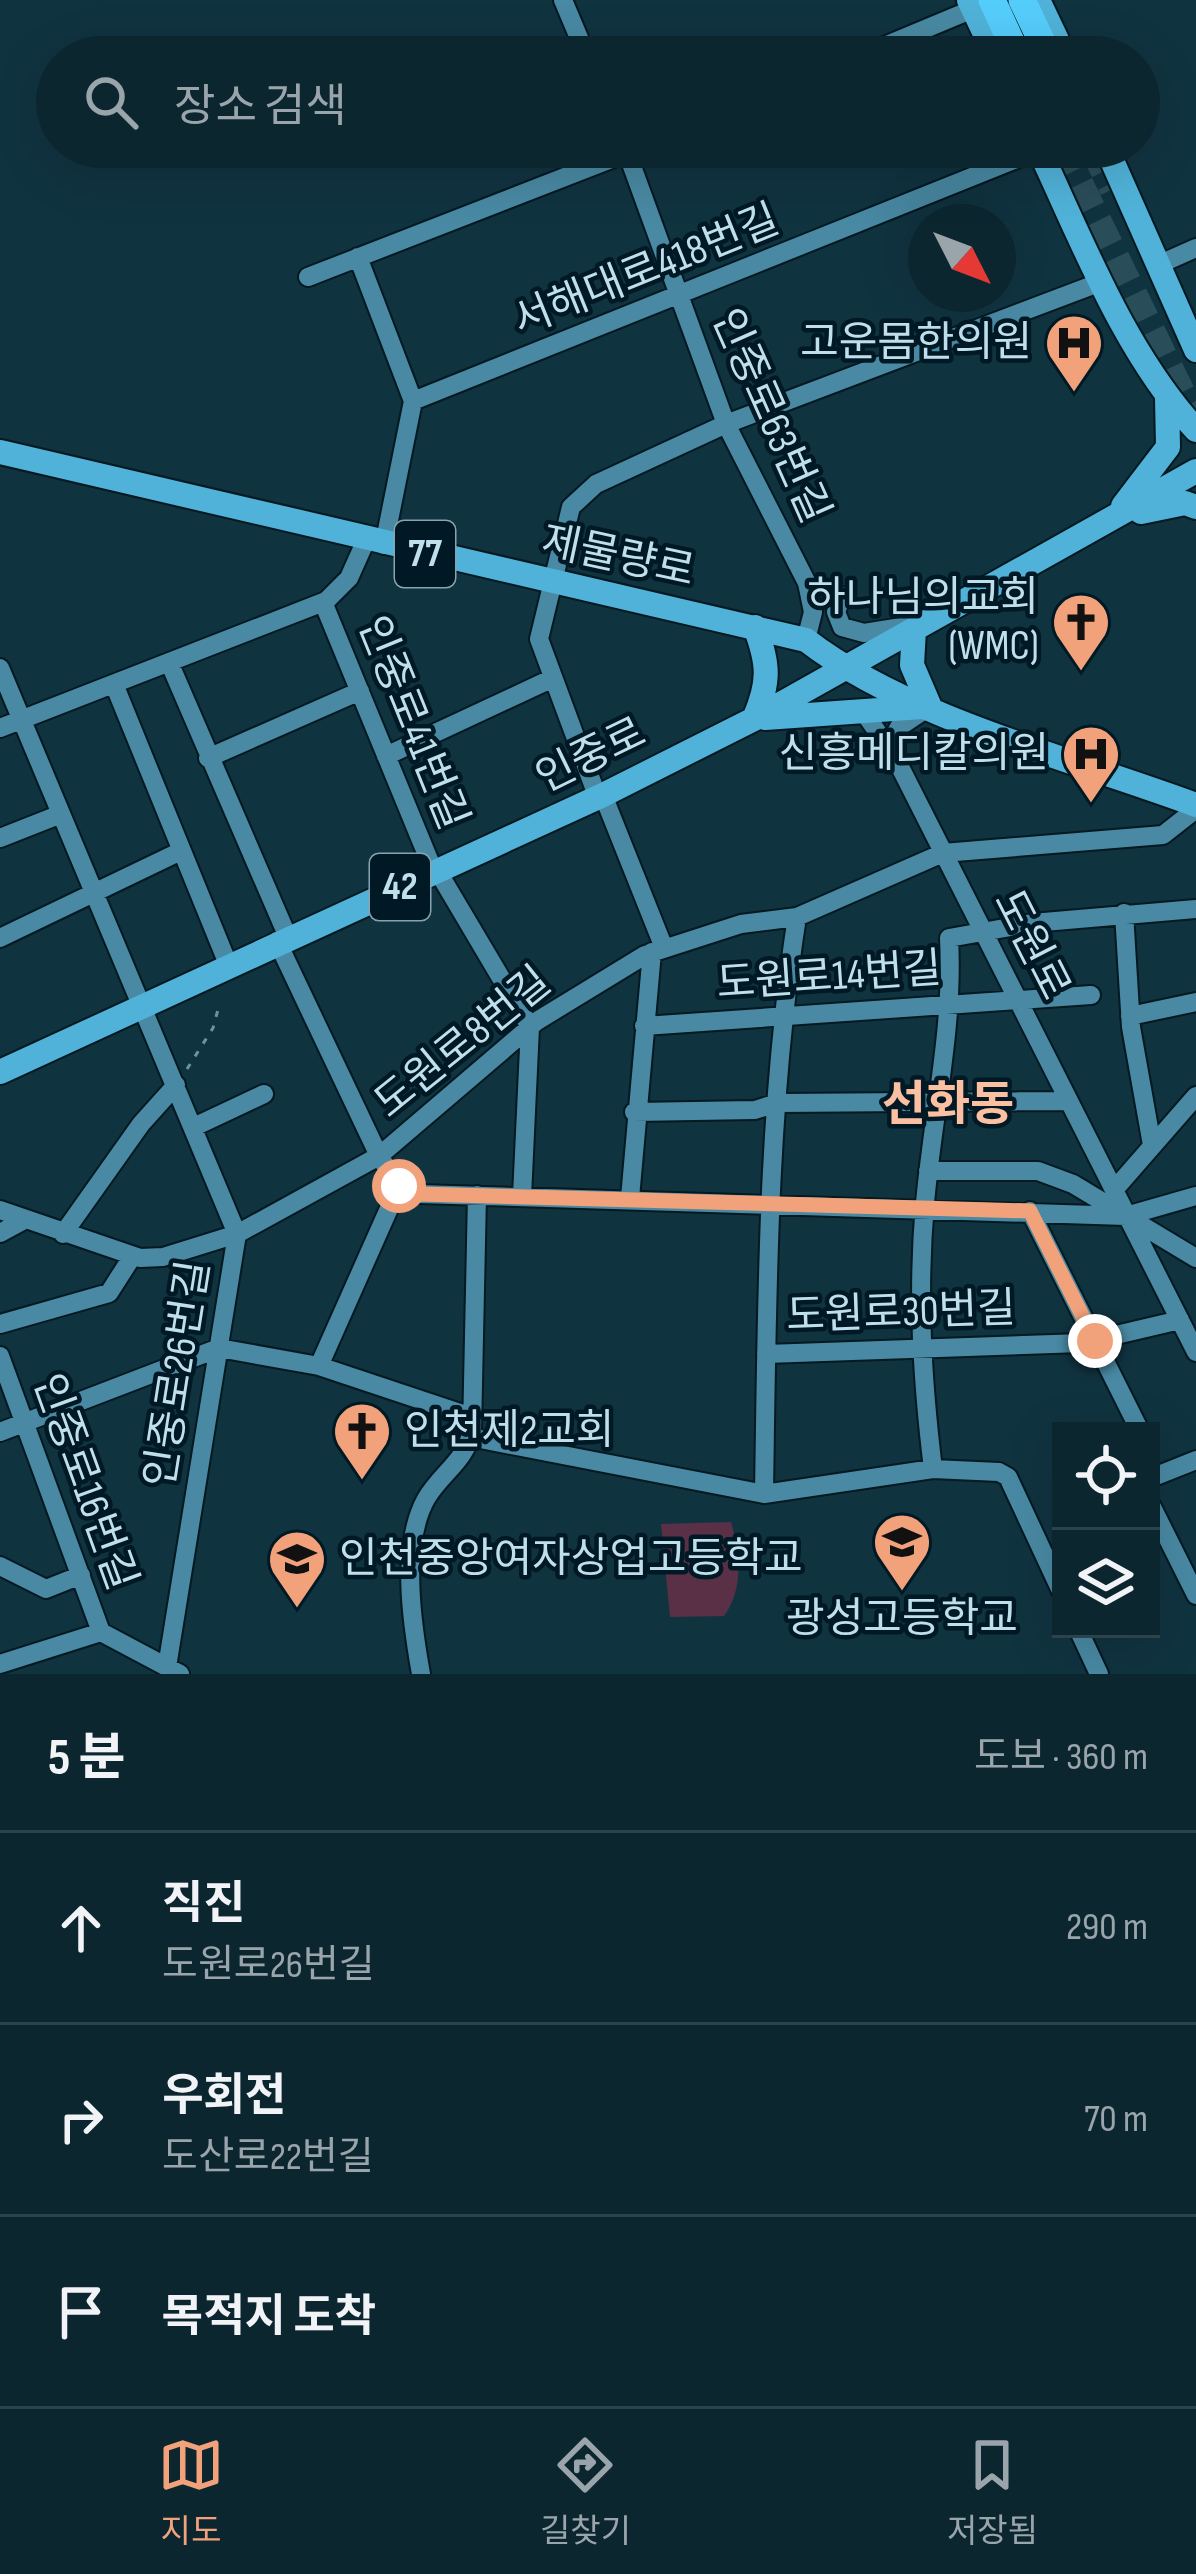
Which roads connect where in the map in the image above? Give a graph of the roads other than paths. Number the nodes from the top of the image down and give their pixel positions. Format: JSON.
{"nodes":[{"id":1,"x":563,"y":0,"type":"edge"},
{"id":2,"x":1022,"y":0,"type":"edge"},
{"id":3,"x":1038,"y":0,"type":"edge"},
{"id":4,"x":978,"y":3,"type":"edge"},
{"id":5,"x":578,"y":36,"type":"edge"},
{"id":6,"x":905,"y":36,"type":"edge"},
{"id":7,"x":989,"y":36,"type":"edge"},
{"id":8,"x":1002,"y":36,"type":"edge"},
{"id":9,"x":1038,"y":36,"type":"edge"},
{"id":10,"x":1055,"y":36,"type":"edge"},
{"id":11,"x":584,"y":168,"type":"edge"},
{"id":12,"x":638,"y":168,"type":"edge"},
{"id":13,"x":991,"y":168,"type":"edge"},
{"id":14,"x":1048,"y":168,"type":"edge"},
{"id":15,"x":1116,"y":168,"type":"tunnel mouth"},
{"id":16,"x":1196,"y":248,"type":"edge"},
{"id":17,"x":358,"y":257,"type":"junction"},
{"id":18,"x":1160,"y":263,"type":"junction"},
{"id":19,"x":308,"y":277,"type":"dead end"},
{"id":20,"x":1101,"y":282,"type":"junction"},
{"id":21,"x":679,"y":298,"type":"junction"},
{"id":22,"x":1196,"y":350,"type":"edge"},
{"id":23,"x":1167,"y":398,"type":"junction"},
{"id":24,"x":413,"y":401,"type":"junction"},
{"id":25,"x":726,"y":424,"type":"junction"},
{"id":26,"x":1196,"y":430,"type":"edge"},
{"id":27,"x":0,"y":440,"type":"edge"},
{"id":28,"x":0,"y":452,"type":"edge"},
{"id":29,"x":41,"y":462,"type":"junction"},
{"id":30,"x":1196,"y":472,"type":"edge"},
{"id":31,"x":1196,"y":507,"type":"edge"},
{"id":32,"x":1115,"y":517,"type":"junction"},
{"id":33,"x":375,"y":542,"type":"junction"},
{"id":34,"x":551,"y":584,"type":"junction"},
{"id":35,"x":842,"y":596,"type":"dead end"},
{"id":36,"x":322,"y":602,"type":"junction"},
{"id":37,"x":920,"y":626,"type":"junction"},
{"id":38,"x":754,"y":627,"type":"junction"},
{"id":39,"x":806,"y":640,"type":"junction"},
{"id":40,"x":169,"y":662,"type":"junction"},
{"id":41,"x":0,"y":668,"type":"edge"},
{"id":42,"x":843,"y":669,"type":"junction"},
{"id":43,"x":551,"y":679,"type":"junction"},
{"id":44,"x":114,"y":684,"type":"junction"},
{"id":45,"x":360,"y":691,"type":"junction"},
{"id":46,"x":930,"y":707,"type":"junction"},
{"id":47,"x":863,"y":712,"type":"junction"},
{"id":48,"x":754,"y":719,"type":"junction"},
{"id":49,"x":21,"y":720,"type":"junction"},
{"id":50,"x":0,"y":728,"type":"edge"},
{"id":51,"x":888,"y":747,"type":"junction"},
{"id":52,"x":386,"y":756,"type":"junction"},
{"id":53,"x":208,"y":758,"type":"junction"},
{"id":54,"x":600,"y":796,"type":"junction"},
{"id":55,"x":1196,"y":807,"type":"edge"},
{"id":56,"x":61,"y":814,"type":"junction"},
{"id":57,"x":0,"y":838,"type":"edge"},
{"id":58,"x":181,"y":850,"type":"junction"},
{"id":59,"x":944,"y":853,"type":"junction"},
{"id":60,"x":436,"y":871,"type":"junction"},
{"id":61,"x":94,"y":891,"type":"junction"},
{"id":62,"x":1196,"y":908,"type":"edge"},
{"id":63,"x":1124,"y":913,"type":"junction"},
{"id":64,"x":796,"y":917,"type":"junction"},
{"id":65,"x":983,"y":929,"type":"junction"},
{"id":66,"x":0,"y":938,"type":"edge"},
{"id":67,"x":282,"y":938,"type":"junction"},
{"id":68,"x":658,"y":950,"type":"junction"},
{"id":69,"x":229,"y":964,"type":"junction"},
{"id":70,"x":1091,"y":995,"type":"dead end"},
{"id":71,"x":1019,"y":998,"type":"junction"},
{"id":72,"x":1196,"y":1002,"type":"edge"},
{"id":73,"x":137,"y":1005,"type":"junction"},
{"id":74,"x":953,"y":1005,"type":"junction"},
{"id":75,"x":1130,"y":1016,"type":"junction"},
{"id":76,"x":781,"y":1018,"type":"junction"},
{"id":77,"x":644,"y":1026,"type":"junction"},
{"id":78,"x":530,"y":1027,"type":"junction"},
{"id":79,"x":0,"y":1072,"type":"edge"},
{"id":80,"x":176,"y":1085,"type":"junction"},
{"id":81,"x":264,"y":1094,"type":"dead end"},
{"id":82,"x":1196,"y":1096,"type":"edge"},
{"id":83,"x":1069,"y":1100,"type":"junction"},
{"id":84,"x":777,"y":1102,"type":"junction"},
{"id":85,"x":935,"y":1105,"type":"junction"},
{"id":86,"x":634,"y":1112,"type":"junction"},
{"id":87,"x":196,"y":1126,"type":"junction"},
{"id":88,"x":1152,"y":1145,"type":"junction"},
{"id":89,"x":379,"y":1156,"type":"junction"},
{"id":90,"x":928,"y":1171,"type":"junction"},
{"id":91,"x":399,"y":1186,"type":"junction"},
{"id":92,"x":1114,"y":1190,"type":"junction"},
{"id":93,"x":477,"y":1195,"type":"junction"},
{"id":94,"x":522,"y":1196,"type":"junction"},
{"id":95,"x":1196,"y":1196,"type":"edge"},
{"id":96,"x":630,"y":1198,"type":"junction"},
{"id":97,"x":768,"y":1201,"type":"junction"},
{"id":98,"x":925,"y":1208,"type":"junction"},
{"id":99,"x":0,"y":1210,"type":"edge"},
{"id":100,"x":1030,"y":1211,"type":"junction"},
{"id":101,"x":1126,"y":1216,"type":"junction"},
{"id":102,"x":24,"y":1220,"type":"junction"},
{"id":103,"x":0,"y":1233,"type":"edge"},
{"id":104,"x":63,"y":1234,"type":"junction"},
{"id":105,"x":237,"y":1234,"type":"junction"},
{"id":106,"x":132,"y":1257,"type":"junction"},
{"id":107,"x":1196,"y":1258,"type":"edge"},
{"id":108,"x":1180,"y":1320,"type":"junction"},
{"id":109,"x":0,"y":1324,"type":"edge"},
{"id":110,"x":1095,"y":1341,"type":"junction"},
{"id":111,"x":919,"y":1347,"type":"junction"},
{"id":112,"x":219,"y":1348,"type":"junction"},
{"id":113,"x":1196,"y":1352,"type":"edge"},
{"id":114,"x":766,"y":1354,"type":"junction"},
{"id":115,"x":0,"y":1356,"type":"edge"},
{"id":116,"x":319,"y":1366,"type":"junction"},
{"id":117,"x":25,"y":1422,"type":"junction"},
{"id":118,"x":1136,"y":1422,"type":"edge"},
{"id":119,"x":471,"y":1427,"type":"junction"},
{"id":120,"x":0,"y":1432,"type":"edge"},
{"id":121,"x":1196,"y":1460,"type":"edge"},
{"id":122,"x":933,"y":1469,"type":"junction"},
{"id":123,"x":1160,"y":1474,"type":"edge"},
{"id":124,"x":764,"y":1494,"type":"junction"},
{"id":125,"x":1160,"y":1523,"type":"edge"},
{"id":126,"x":0,"y":1566,"type":"edge"},
{"id":127,"x":1052,"y":1572,"type":"edge"},
{"id":128,"x":81,"y":1575,"type":"junction"},
{"id":129,"x":1195,"y":1591,"type":"edge"},
{"id":130,"x":101,"y":1632,"type":"junction"},
{"id":131,"x":1082,"y":1638,"type":"edge"},
{"id":132,"x":0,"y":1664,"type":"edge"},
{"id":133,"x":173,"y":1671,"type":"edge"},
{"id":134,"x":422,"y":1674,"type":"edge"},
{"id":135,"x":1099,"y":1674,"type":"edge"}],
"edges":[{"from":1,"to":5,"type":"street"},
{"from":2,"to":9,"type":"highway"},
{"from":3,"to":10,"type":"main road"},
{"from":4,"to":6,"type":"street"},
{"from":4,"to":7,"type":"main road"},
{"from":4,"to":8,"type":"highway"},
{"from":11,"to":17,"type":"street"},
{"from":12,"to":21,"type":"street","name":"인중로63번길"},
{"from":13,"to":21,"type":"street","name":"서해대로418번길"},
{"from":14,"to":20,"type":"main road"},
{"from":15,"to":18,"type":"main road"},
{"from":16,"to":18,"type":"street"},
{"from":17,"to":19,"type":"street"},
{"from":17,"to":24,"type":"street"},
{"from":18,"to":22,"type":"main road"},
{"from":20,"to":23,"type":"main road"},
{"from":20,"to":25,"type":"street"},
{"from":21,"to":24,"type":"street","name":"서해대로418번길"},
{"from":21,"to":25,"type":"street","name":"인중로63번길"},
{"from":23,"to":26,"type":"main road"},
{"from":23,"to":32,"type":"main road"},
{"from":24,"to":33,"type":"street"},
{"from":25,"to":34,"type":"street"},
{"from":25,"to":39,"type":"street","name":"인중로63번길"},
{"from":27,"to":29,"type":"main road"},
{"from":28,"to":29,"type":"main road","name":"제물량로","number":"77"},
{"from":29,"to":33,"type":"main road","name":"제물량로","number":"77"},
{"from":30,"to":32,"type":"main road","name":"인중로","number":"42"},
{"from":31,"to":32,"type":"main road"},
{"from":32,"to":37,"type":"main road","name":"인중로","number":"42"},
{"from":33,"to":34,"type":"main road","name":"제물량로","number":"77"},
{"from":33,"to":36,"type":"street"},
{"from":34,"to":38,"type":"main road","name":"제물량로","number":"77"},
{"from":34,"to":43,"type":"street"},
{"from":35,"to":37,"type":"street"},
{"from":36,"to":40,"type":"street"},
{"from":36,"to":45,"type":"street","name":"인중로41번길"},
{"from":37,"to":42,"type":"main road","name":"인중로","number":"42"},
{"from":37,"to":46,"type":"main road"},
{"from":38,"to":39,"type":"main road","name":"제물량로","number":"77"},
{"from":38,"to":48,"type":"main road"},
{"from":39,"to":42,"type":"main road","name":"제물량로","number":"77"},
{"from":40,"to":44,"type":"street"},
{"from":40,"to":53,"type":"street"},
{"from":41,"to":49,"type":"street","name":"인중로26번길"},
{"from":42,"to":46,"type":"main road","name":"제물량로"},
{"from":42,"to":48,"type":"main road","name":"인중로","number":"42"},
{"from":43,"to":52,"type":"street"},
{"from":43,"to":54,"type":"street"},
{"from":44,"to":49,"type":"street"},
{"from":44,"to":58,"type":"street"},
{"from":45,"to":52,"type":"street","name":"인중로41번길"},
{"from":45,"to":53,"type":"street"},
{"from":46,"to":47,"type":"main road"},
{"from":46,"to":51,"type":"street"},
{"from":46,"to":55,"type":"main road","name":"제물량로"},
{"from":47,"to":48,"type":"main road"},
{"from":47,"to":51,"type":"street","name":"도원로"},
{"from":48,"to":54,"type":"main road","name":"인중로","number":"42"},
{"from":49,"to":50,"type":"street"},
{"from":49,"to":56,"type":"street","name":"인중로26번길"},
{"from":51,"to":59,"type":"street","name":"도원로"},
{"from":52,"to":60,"type":"street","name":"인중로41번길"},
{"from":53,"to":67,"type":"street"},
{"from":54,"to":60,"type":"main road","name":"인중로","number":"42"},
{"from":54,"to":68,"type":"street"},
{"from":55,"to":59,"type":"street","name":"도원로8번길"},
{"from":56,"to":57,"type":"street"},
{"from":56,"to":61,"type":"street","name":"인중로26번길"},
{"from":58,"to":61,"type":"street"},
{"from":58,"to":69,"type":"street"},
{"from":59,"to":64,"type":"street","name":"도원로8번길"},
{"from":59,"to":65,"type":"street","name":"도원로"},
{"from":60,"to":67,"type":"main road","name":"인중로","number":"42"},
{"from":60,"to":78,"type":"street","name":"인중로41번길"},
{"from":61,"to":66,"type":"street"},
{"from":61,"to":73,"type":"street","name":"인중로26번길"},
{"from":62,"to":63,"type":"street"},
{"from":63,"to":65,"type":"street"},
{"from":63,"to":75,"type":"street"},
{"from":64,"to":68,"type":"street","name":"도원로8번길"},
{"from":64,"to":76,"type":"street"},
{"from":65,"to":71,"type":"street","name":"도원로"},
{"from":65,"to":74,"type":"street"},
{"from":67,"to":69,"type":"main road","name":"인중로","number":"42"},
{"from":67,"to":89,"type":"street"},
{"from":68,"to":77,"type":"street"},
{"from":68,"to":78,"type":"street","name":"도원로8번길"},
{"from":69,"to":73,"type":"main road","name":"인중로","number":"42"},
{"from":70,"to":71,"type":"street","name":"도원로14번길"},
{"from":71,"to":74,"type":"street","name":"도원로14번길"},
{"from":71,"to":83,"type":"street","name":"도원로"},
{"from":72,"to":75,"type":"street"},
{"from":73,"to":79,"type":"main road","name":"인중로","number":"42"},
{"from":73,"to":80,"type":"street","name":"인중로26번길"},
{"from":74,"to":76,"type":"street","name":"도원로14번길"},
{"from":74,"to":85,"type":"street"},
{"from":75,"to":88,"type":"street"},
{"from":76,"to":77,"type":"street","name":"도원로14번길"},
{"from":76,"to":84,"type":"street"},
{"from":77,"to":86,"type":"street"},
{"from":78,"to":89,"type":"street","name":"도원로8번길"},
{"from":78,"to":94,"type":"street"},
{"from":80,"to":87,"type":"street","name":"인중로26번길"},
{"from":80,"to":104,"type":"street"},
{"from":81,"to":87,"type":"street"},
{"from":82,"to":88,"type":"street"},
{"from":83,"to":85,"type":"street"},
{"from":83,"to":92,"type":"street","name":"도원로"},
{"from":84,"to":85,"type":"street"},
{"from":84,"to":86,"type":"street"},
{"from":84,"to":97,"type":"street"},
{"from":85,"to":90,"type":"street"},
{"from":86,"to":96,"type":"street"},
{"from":87,"to":105,"type":"street","name":"인중로26번길"},
{"from":88,"to":92,"type":"street"},
{"from":89,"to":91,"type":"street"},
{"from":89,"to":105,"type":"street","name":"도원로8번길"},
{"from":90,"to":98,"type":"street"},
{"from":90,"to":101,"type":"street"},
{"from":91,"to":93,"type":"street"},
{"from":91,"to":116,"type":"street"},
{"from":92,"to":101,"type":"street","name":"도원로"},
{"from":93,"to":94,"type":"street"},
{"from":93,"to":119,"type":"street"},
{"from":94,"to":96,"type":"street"},
{"from":95,"to":101,"type":"street"},
{"from":96,"to":97,"type":"street"},
{"from":97,"to":98,"type":"street"},
{"from":97,"to":114,"type":"street"},
{"from":98,"to":100,"type":"street"},
{"from":98,"to":111,"type":"street"},
{"from":99,"to":102,"type":"street"},
{"from":100,"to":101,"type":"street"},
{"from":100,"to":110,"type":"street"},
{"from":101,"to":107,"type":"street"},
{"from":101,"to":108,"type":"street","name":"도원로"},
{"from":102,"to":103,"type":"street"},
{"from":102,"to":104,"type":"street"},
{"from":104,"to":106,"type":"street"},
{"from":105,"to":106,"type":"street","name":"인중로26번길"},
{"from":105,"to":112,"type":"street","name":"인중로26번길"},
{"from":106,"to":109,"type":"street","name":"인중로16번길"},
{"from":108,"to":110,"type":"street","name":"도원로30번길"},
{"from":108,"to":113,"type":"street","name":"도원로"},
{"from":110,"to":111,"type":"street","name":"도원로30번길"},
{"from":110,"to":118,"type":"street"},
{"from":111,"to":114,"type":"street","name":"도원로30번길"},
{"from":111,"to":122,"type":"street"},
{"from":112,"to":116,"type":"street"},
{"from":112,"to":117,"type":"street"},
{"from":112,"to":133,"type":"street","name":"인중로26번길"},
{"from":114,"to":124,"type":"street"},
{"from":115,"to":117,"type":"street","name":"인중로16번길"},
{"from":116,"to":119,"type":"street"},
{"from":117,"to":120,"type":"street"},
{"from":117,"to":128,"type":"street","name":"인중로16번길"},
{"from":119,"to":124,"type":"street"},
{"from":119,"to":134,"type":"street"},
{"from":121,"to":123,"type":"street"},
{"from":122,"to":124,"type":"street"},
{"from":122,"to":127,"type":"street"},
{"from":125,"to":129,"type":"street"},
{"from":126,"to":128,"type":"street"},
{"from":128,"to":130,"type":"street","name":"인중로16번길"},
{"from":130,"to":132,"type":"street"},
{"from":130,"to":133,"type":"street"},
{"from":131,"to":135,"type":"street"}]}
